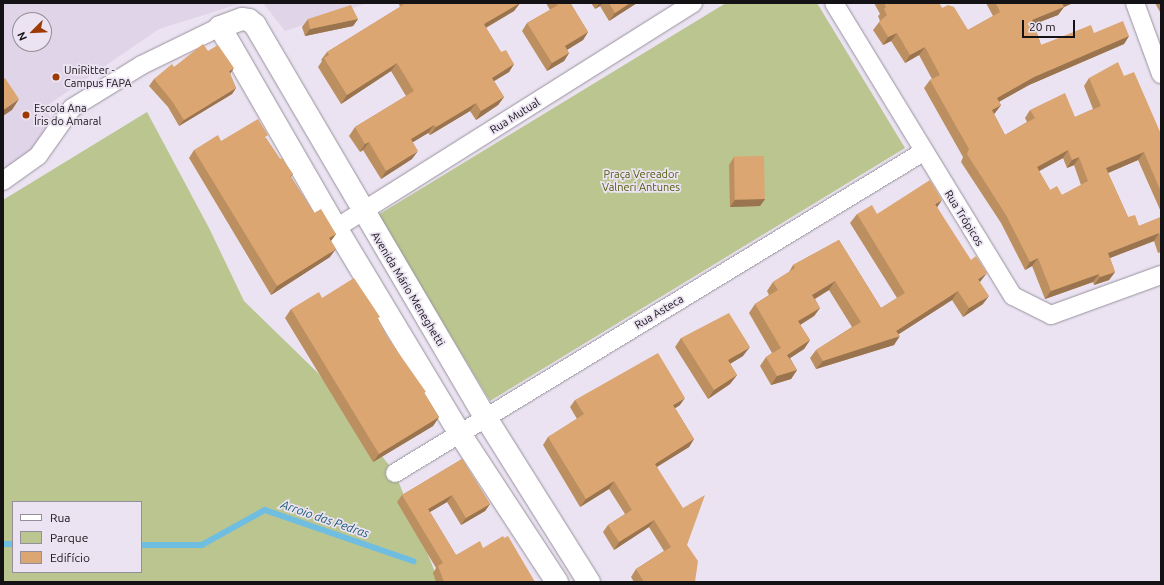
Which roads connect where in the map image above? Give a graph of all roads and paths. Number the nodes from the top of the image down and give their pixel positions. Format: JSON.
{"nodes":[{"id":1,"x":693,"y":3,"type":"edge"},
{"id":2,"x":834,"y":3,"type":"edge"},
{"id":3,"x":1136,"y":3,"type":"edge"},
{"id":4,"x":220,"y":27,"type":"junction"},
{"id":5,"x":1161,"y":74,"type":"edge"},
{"id":6,"x":923,"y":152,"type":"junction"},
{"id":7,"x":3,"y":181,"type":"edge"},
{"id":8,"x":363,"y":212,"type":"junction"},
{"id":9,"x":336,"y":228,"type":"junction"},
{"id":10,"x":1161,"y":275,"type":"edge"},
{"id":11,"x":486,"y":418,"type":"junction"},
{"id":12,"x":460,"y":434,"type":"junction"},
{"id":13,"x":395,"y":473,"type":"dead end"},
{"id":14,"x":557,"y":582,"type":"edge"},
{"id":15,"x":589,"y":582,"type":"edge"}],
"edges":[{"from":1,"to":8,"type":"street","name":"Rua Mutual"},
{"from":2,"to":6,"type":"street","name":"Rua Trópicos"},
{"from":3,"to":5,"type":"street"},
{"from":4,"to":7,"type":"street","name":"Avenida Mário Meneghetti"},
{"from":4,"to":8,"type":"street","name":"Avenida Mário Meneghetti"},
{"from":4,"to":9,"type":"street"},
{"from":6,"to":10,"type":"street","name":"Rua Trópicos"},
{"from":6,"to":11,"type":"street","name":"Rua Asteca"},
{"from":8,"to":9,"type":"street","name":"Rua Mutual"},
{"from":8,"to":11,"type":"street","name":"Avenida Mário Meneghetti"},
{"from":9,"to":12,"type":"street"},
{"from":11,"to":12,"type":"street","name":"Rua Asteca"},
{"from":11,"to":15,"type":"street","name":"Avenida Mário Meneghetti"},
{"from":12,"to":13,"type":"street","name":"Rua Asteca"},
{"from":12,"to":14,"type":"street"}]}
